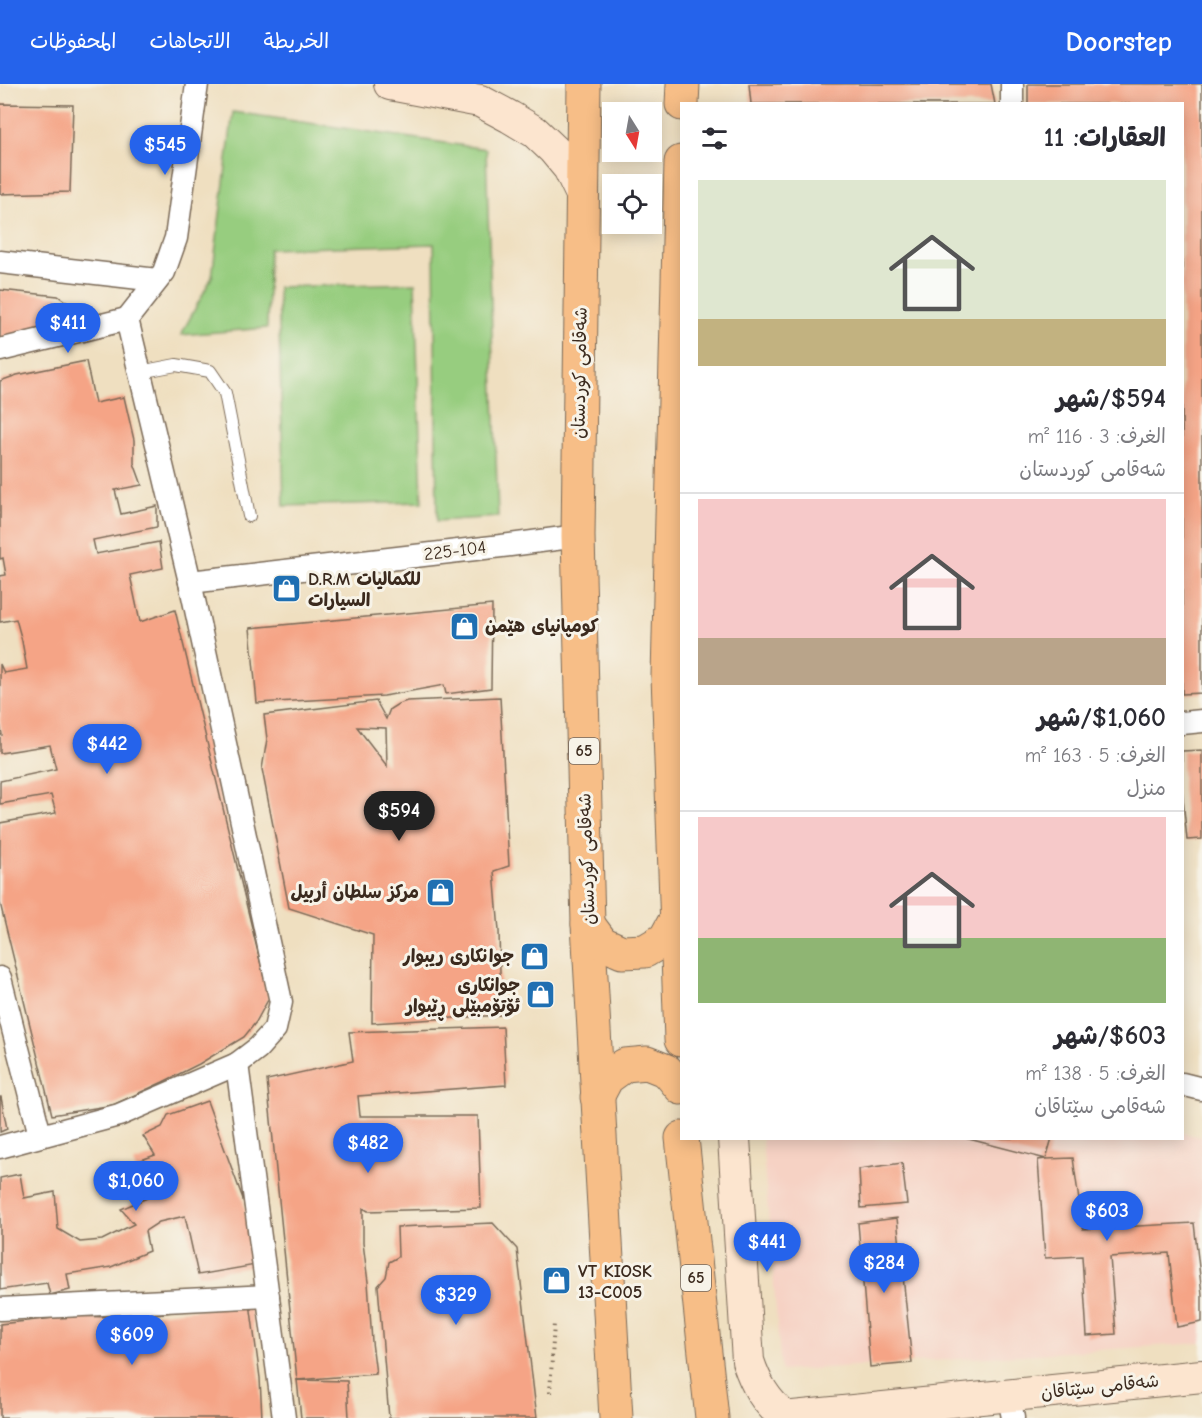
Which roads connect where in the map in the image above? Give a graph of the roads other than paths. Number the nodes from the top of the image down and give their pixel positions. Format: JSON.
{"nodes":[{"id":1,"x":197,"y":84,"type":"edge"},
{"id":2,"x":390,"y":84,"type":"edge"},
{"id":3,"x":584,"y":84,"type":"edge"},
{"id":4,"x":683,"y":84,"type":"edge"},
{"id":5,"x":1011,"y":84,"type":"edge"},
{"id":6,"x":682,"y":102,"type":"edge"},
{"id":7,"x":1012,"y":102,"type":"edge"},
{"id":8,"x":582,"y":195,"type":"junction"},
{"id":9,"x":680,"y":248,"type":"edge"},
{"id":10,"x":0,"y":262,"type":"edge"},
{"id":11,"x":157,"y":280,"type":"junction"},
{"id":12,"x":127,"y":319,"type":"junction"},
{"id":13,"x":0,"y":350,"type":"edge"},
{"id":14,"x":140,"y":372,"type":"junction"},
{"id":15,"x":249,"y":516,"type":"dead end"},
{"id":16,"x":578,"y":536,"type":"junction"},
{"id":17,"x":190,"y":582,"type":"junction"},
{"id":18,"x":676,"y":592,"type":"edge"},
{"id":19,"x":675,"y":690,"type":"edge"},
{"id":20,"x":1202,"y":721,"type":"edge"},
{"id":21,"x":1184,"y":723,"type":"edge"},
{"id":22,"x":676,"y":919,"type":"junction"},
{"id":23,"x":588,"y":924,"type":"junction"},
{"id":24,"x":0,"y":978,"type":"edge"},
{"id":25,"x":680,"y":1017,"type":"edge"},
{"id":26,"x":237,"y":1064,"type":"junction"},
{"id":27,"x":1184,"y":1084,"type":"edge"},
{"id":28,"x":680,"y":1087,"type":"edge"},
{"id":29,"x":1202,"y":1089,"type":"edge"},
{"id":30,"x":597,"y":1097,"type":"junction"},
{"id":31,"x":40,"y":1135,"type":"junction"},
{"id":32,"x":682,"y":1140,"type":"edge"},
{"id":33,"x":734,"y":1140,"type":"edge"},
{"id":34,"x":0,"y":1147,"type":"edge"},
{"id":35,"x":268,"y":1296,"type":"junction"},
{"id":36,"x":0,"y":1309,"type":"edge"},
{"id":37,"x":1202,"y":1376,"type":"edge"},
{"id":38,"x":1011,"y":1407,"type":"edge"},
{"id":39,"x":284,"y":1418,"type":"edge"},
{"id":40,"x":616,"y":1418,"type":"edge"},
{"id":41,"x":712,"y":1418,"type":"edge"},
{"id":42,"x":783,"y":1418,"type":"edge"}],
"edges":[{"from":1,"to":11,"type":"street"},
{"from":2,"to":8,"type":"main road"},
{"from":3,"to":8,"type":"highway","name":"شەقامی کوردستان","number":"65"},
{"from":4,"to":6,"type":"highway"},
{"from":5,"to":7,"type":"street"},
{"from":8,"to":16,"type":"highway","name":"شەقامی کوردستان","number":"65"},
{"from":9,"to":18,"type":"highway"},
{"from":10,"to":11,"type":"street"},
{"from":11,"to":12,"type":"street"},
{"from":12,"to":13,"type":"street"},
{"from":12,"to":14,"type":"street"},
{"from":14,"to":15,"type":"lane"},
{"from":14,"to":17,"type":"street"},
{"from":16,"to":17,"type":"street","name":"225-104"},
{"from":16,"to":23,"type":"highway","name":"شەقامی کوردستان","number":"65"},
{"from":17,"to":26,"type":"street"},
{"from":18,"to":19,"type":"highway"},
{"from":19,"to":22,"type":"highway"},
{"from":20,"to":21,"type":"street"},
{"from":22,"to":23,"type":"highway"},
{"from":22,"to":25,"type":"highway"},
{"from":23,"to":30,"type":"highway","name":"شەقامی کوردستان","number":"65"},
{"from":24,"to":31,"type":"street"},
{"from":26,"to":31,"type":"street"},
{"from":26,"to":35,"type":"street"},
{"from":27,"to":29,"type":"street"},
{"from":28,"to":30,"type":"highway"},
{"from":30,"to":40,"type":"highway","name":"شەقامی کوردستان","number":"65"},
{"from":31,"to":34,"type":"street"},
{"from":32,"to":41,"type":"highway","number":"65"},
{"from":33,"to":42,"type":"main road"},
{"from":35,"to":36,"type":"street"},
{"from":35,"to":39,"type":"street"},
{"from":37,"to":38,"type":"main road","name":"شەقامی سێتاقان"},
{"from":38,"to":42,"type":"main road","name":"شەقامی سێتاقان"}]}
